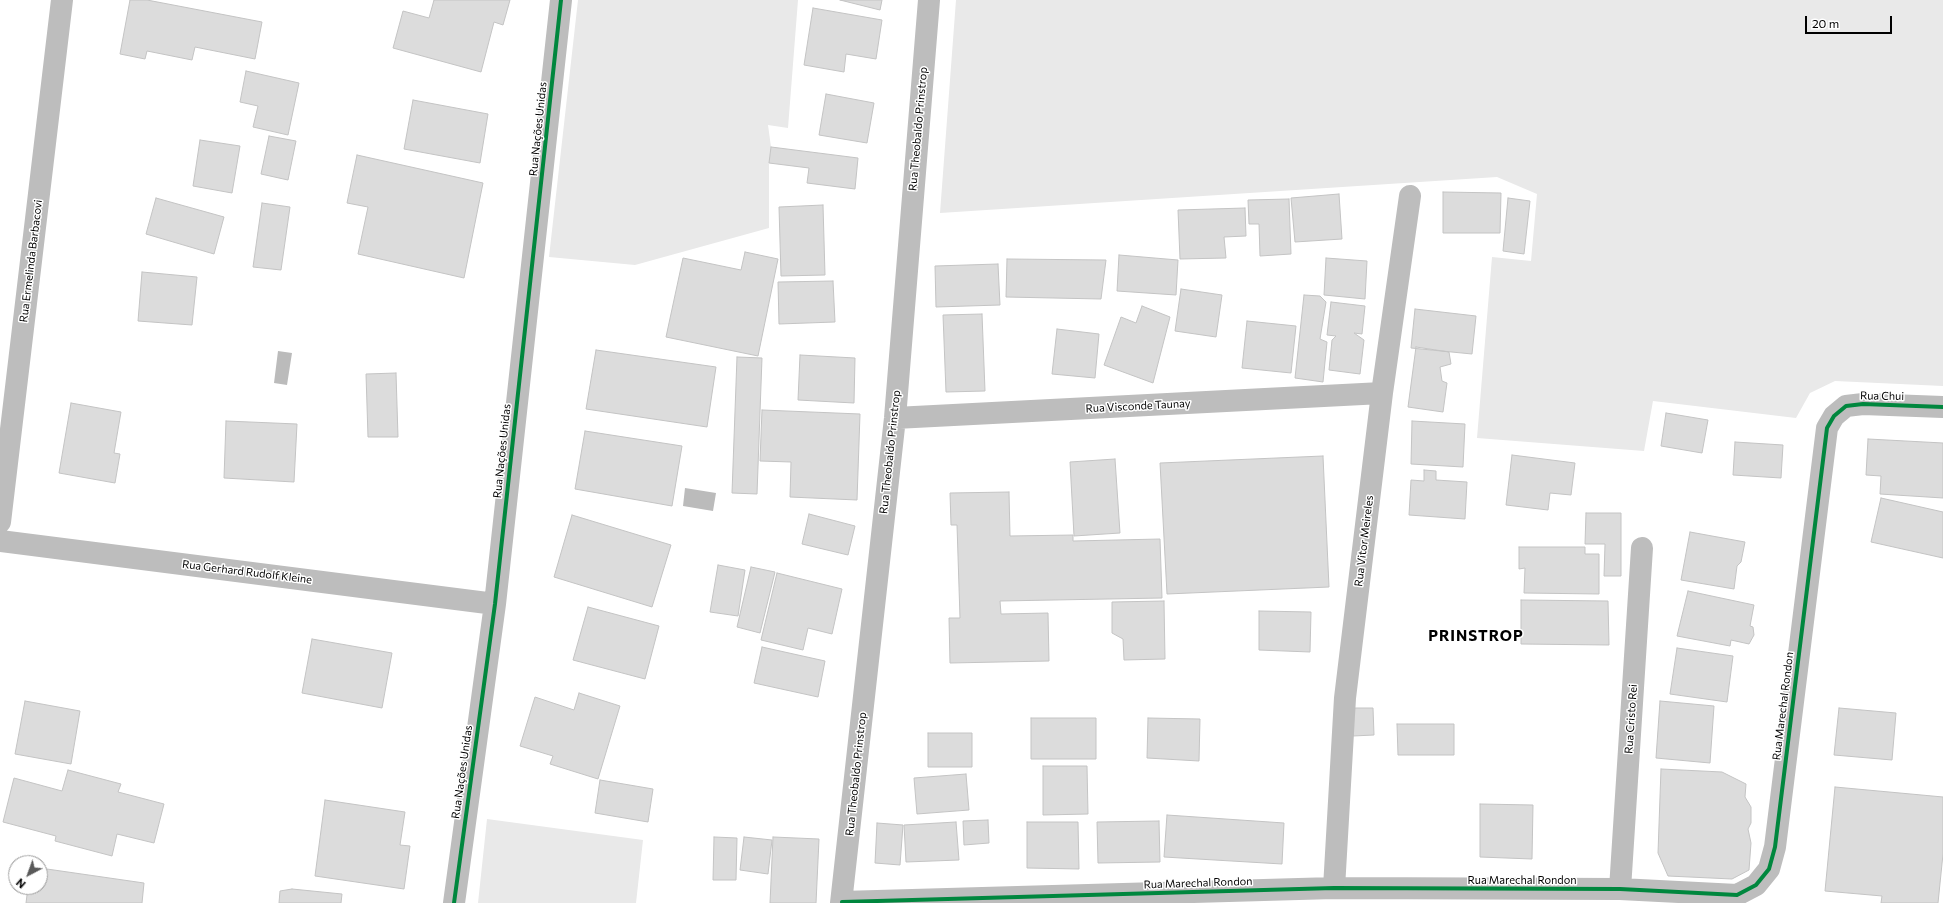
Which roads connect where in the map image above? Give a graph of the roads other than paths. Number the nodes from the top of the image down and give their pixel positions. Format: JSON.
{"nodes":[{"id":1,"x":62,"y":0,"type":"edge"},
{"id":2,"x":561,"y":0,"type":"edge"},
{"id":3,"x":929,"y":0,"type":"edge"},
{"id":4,"x":1410,"y":196,"type":"dead end"},
{"id":5,"x":1382,"y":393,"type":"junction"},
{"id":6,"x":1943,"y":407,"type":"edge"},
{"id":7,"x":895,"y":418,"type":"junction"},
{"id":8,"x":1824,"y":448,"type":"joint"},
{"id":9,"x":0,"y":522,"type":"edge"},
{"id":10,"x":0,"y":541,"type":"edge"},
{"id":11,"x":1642,"y":548,"type":"dead end"},
{"id":12,"x":495,"y":604,"type":"junction"},
{"id":13,"x":1334,"y":888,"type":"junction"},
{"id":14,"x":1620,"y":889,"type":"junction"},
{"id":15,"x":841,"y":902,"type":"edge"},
{"id":16,"x":454,"y":903,"type":"edge"}],
"edges":[{"from":1,"to":9,"type":"street","name":"Rua Ermelinda Barbacovi"},
{"from":2,"to":12,"type":"street","name":"Rua Nações Unidas"},
{"from":3,"to":7,"type":"street","name":"Rua Theobaldo Prinstrop"},
{"from":4,"to":5,"type":"street","name":"Rua Vitor Meireles"},
{"from":5,"to":7,"type":"street","name":"Rua Visconde Taunay"},
{"from":5,"to":13,"type":"street","name":"Rua Vitor Meireles"},
{"from":6,"to":8,"type":"street","name":"Rua Chui"},
{"from":7,"to":15,"type":"street","name":"Rua Theobaldo Prinstrop"},
{"from":8,"to":14,"type":"street","name":"Rua Marechal Rondon"},
{"from":10,"to":12,"type":"street","name":"Rua Gerhard Rudolf Kleine"},
{"from":11,"to":14,"type":"street","name":"Rua Cristo Rei"},
{"from":12,"to":16,"type":"street","name":"Rua Nações Unidas"},
{"from":13,"to":14,"type":"street","name":"Rua Marechal Rondon"},
{"from":13,"to":15,"type":"street","name":"Rua Marechal Rondon"}]}
